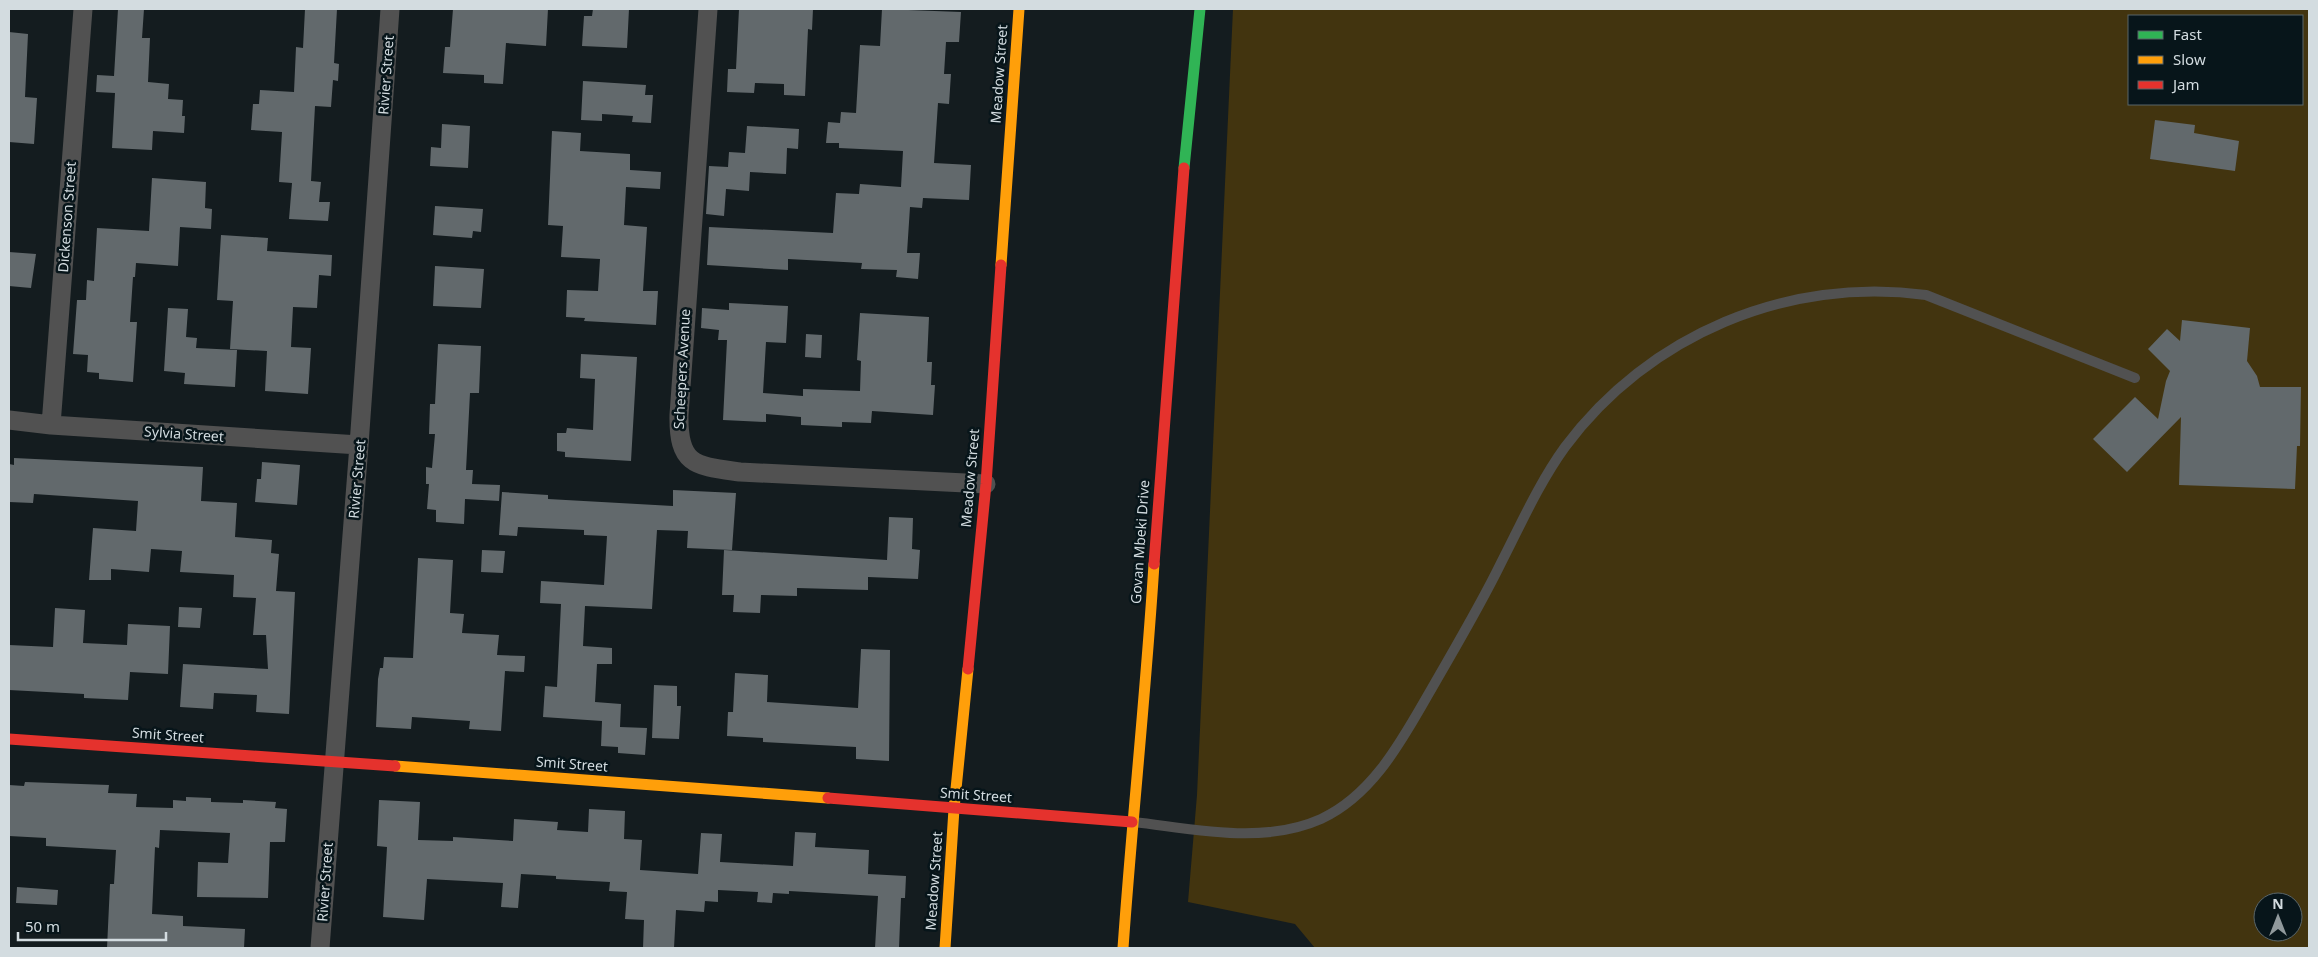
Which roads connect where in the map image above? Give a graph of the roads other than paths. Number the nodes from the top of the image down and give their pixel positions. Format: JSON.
{"nodes":[{"id":1,"x":83,"y":9,"type":"edge"},
{"id":2,"x":390,"y":9,"type":"edge"},
{"id":3,"x":708,"y":9,"type":"edge"},
{"id":4,"x":1019,"y":9,"type":"edge"},
{"id":5,"x":1200,"y":9,"type":"edge"},
{"id":6,"x":1182,"y":75,"type":"dead end"},
{"id":7,"x":1186,"y":137,"type":"junction"},
{"id":8,"x":2136,"y":378,"type":"dead end"},
{"id":9,"x":9,"y":420,"type":"edge"},
{"id":10,"x":51,"y":425,"type":"junction"},
{"id":11,"x":359,"y":445,"type":"junction"},
{"id":12,"x":986,"y":484,"type":"junction"},
{"id":13,"x":9,"y":740,"type":"edge"},
{"id":14,"x":334,"y":761,"type":"junction"},
{"id":15,"x":954,"y":808,"type":"junction"},
{"id":16,"x":1132,"y":822,"type":"junction"},
{"id":17,"x":320,"y":948,"type":"edge"},
{"id":18,"x":945,"y":948,"type":"edge"},
{"id":19,"x":1123,"y":948,"type":"edge"}],
"edges":[{"from":1,"to":10,"type":"street","name":"Dickenson Street"},
{"from":2,"to":11,"type":"street","name":"Rivier Street"},
{"from":3,"to":12,"type":"street","name":"Scheepers Avenue"},
{"from":4,"to":12,"type":"street","name":"Meadow Street"},
{"from":5,"to":7,"type":"street","name":"Govan Mbeki Drive"},
{"from":6,"to":7,"type":"street","name":"Govan Mbeki Drive"},
{"from":7,"to":16,"type":"street","name":"Govan Mbeki Drive"},
{"from":8,"to":16,"type":"lane"},
{"from":9,"to":10,"type":"street","name":"Sylvia Street"},
{"from":10,"to":11,"type":"street","name":"Sylvia Street"},
{"from":11,"to":14,"type":"street","name":"Rivier Street"},
{"from":12,"to":15,"type":"street","name":"Meadow Street"},
{"from":13,"to":14,"type":"street","name":"Smit Street"},
{"from":14,"to":15,"type":"street","name":"Smit Street"},
{"from":14,"to":17,"type":"street","name":"Rivier Street"},
{"from":15,"to":16,"type":"street","name":"Smit Street"},
{"from":15,"to":18,"type":"street","name":"Meadow Street"},
{"from":16,"to":19,"type":"street","name":"Govan Mbeki Drive"}]}
